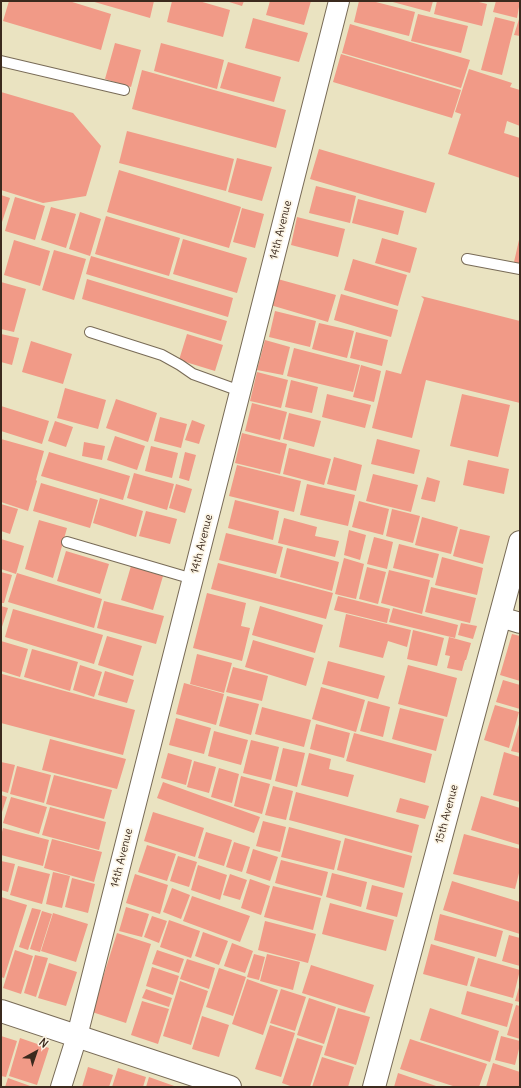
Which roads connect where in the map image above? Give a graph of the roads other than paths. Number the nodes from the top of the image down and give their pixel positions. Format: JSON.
{"nodes":[{"id":1,"x":339,"y":1,"type":"edge"},
{"id":2,"x":1,"y":61,"type":"edge"},
{"id":3,"x":124,"y":90,"type":"dead end"},
{"id":4,"x":467,"y":259,"type":"dead end"},
{"id":5,"x":520,"y":270,"type":"edge"},
{"id":6,"x":90,"y":332,"type":"dead end"},
{"id":7,"x":240,"y":391,"type":"junction"},
{"id":8,"x":67,"y":542,"type":"dead end"},
{"id":9,"x":520,"y":542,"type":"edge"},
{"id":10,"x":193,"y":579,"type":"junction"},
{"id":11,"x":510,"y":620,"type":"edge"},
{"id":12,"x":1,"y":1011,"type":"edge"},
{"id":13,"x":77,"y":1036,"type":"junction"},
{"id":14,"x":61,"y":1087,"type":"edge"},
{"id":15,"x":230,"y":1087,"type":"edge"},
{"id":16,"x":374,"y":1087,"type":"edge"}],
"edges":[{"from":1,"to":7,"type":"street","name":"14th Avenue"},
{"from":2,"to":3,"type":"lane"},
{"from":4,"to":5,"type":"lane"},
{"from":6,"to":7,"type":"lane"},
{"from":7,"to":10,"type":"street","name":"14th Avenue"},
{"from":8,"to":10,"type":"lane"},
{"from":9,"to":11,"type":"main road","name":"15th Avenue"},
{"from":10,"to":13,"type":"street","name":"14th Avenue"},
{"from":11,"to":16,"type":"main road","name":"15th Avenue"},
{"from":12,"to":13,"type":"main road"},
{"from":13,"to":14,"type":"street","name":"14th Avenue"},
{"from":13,"to":15,"type":"main road"}]}
